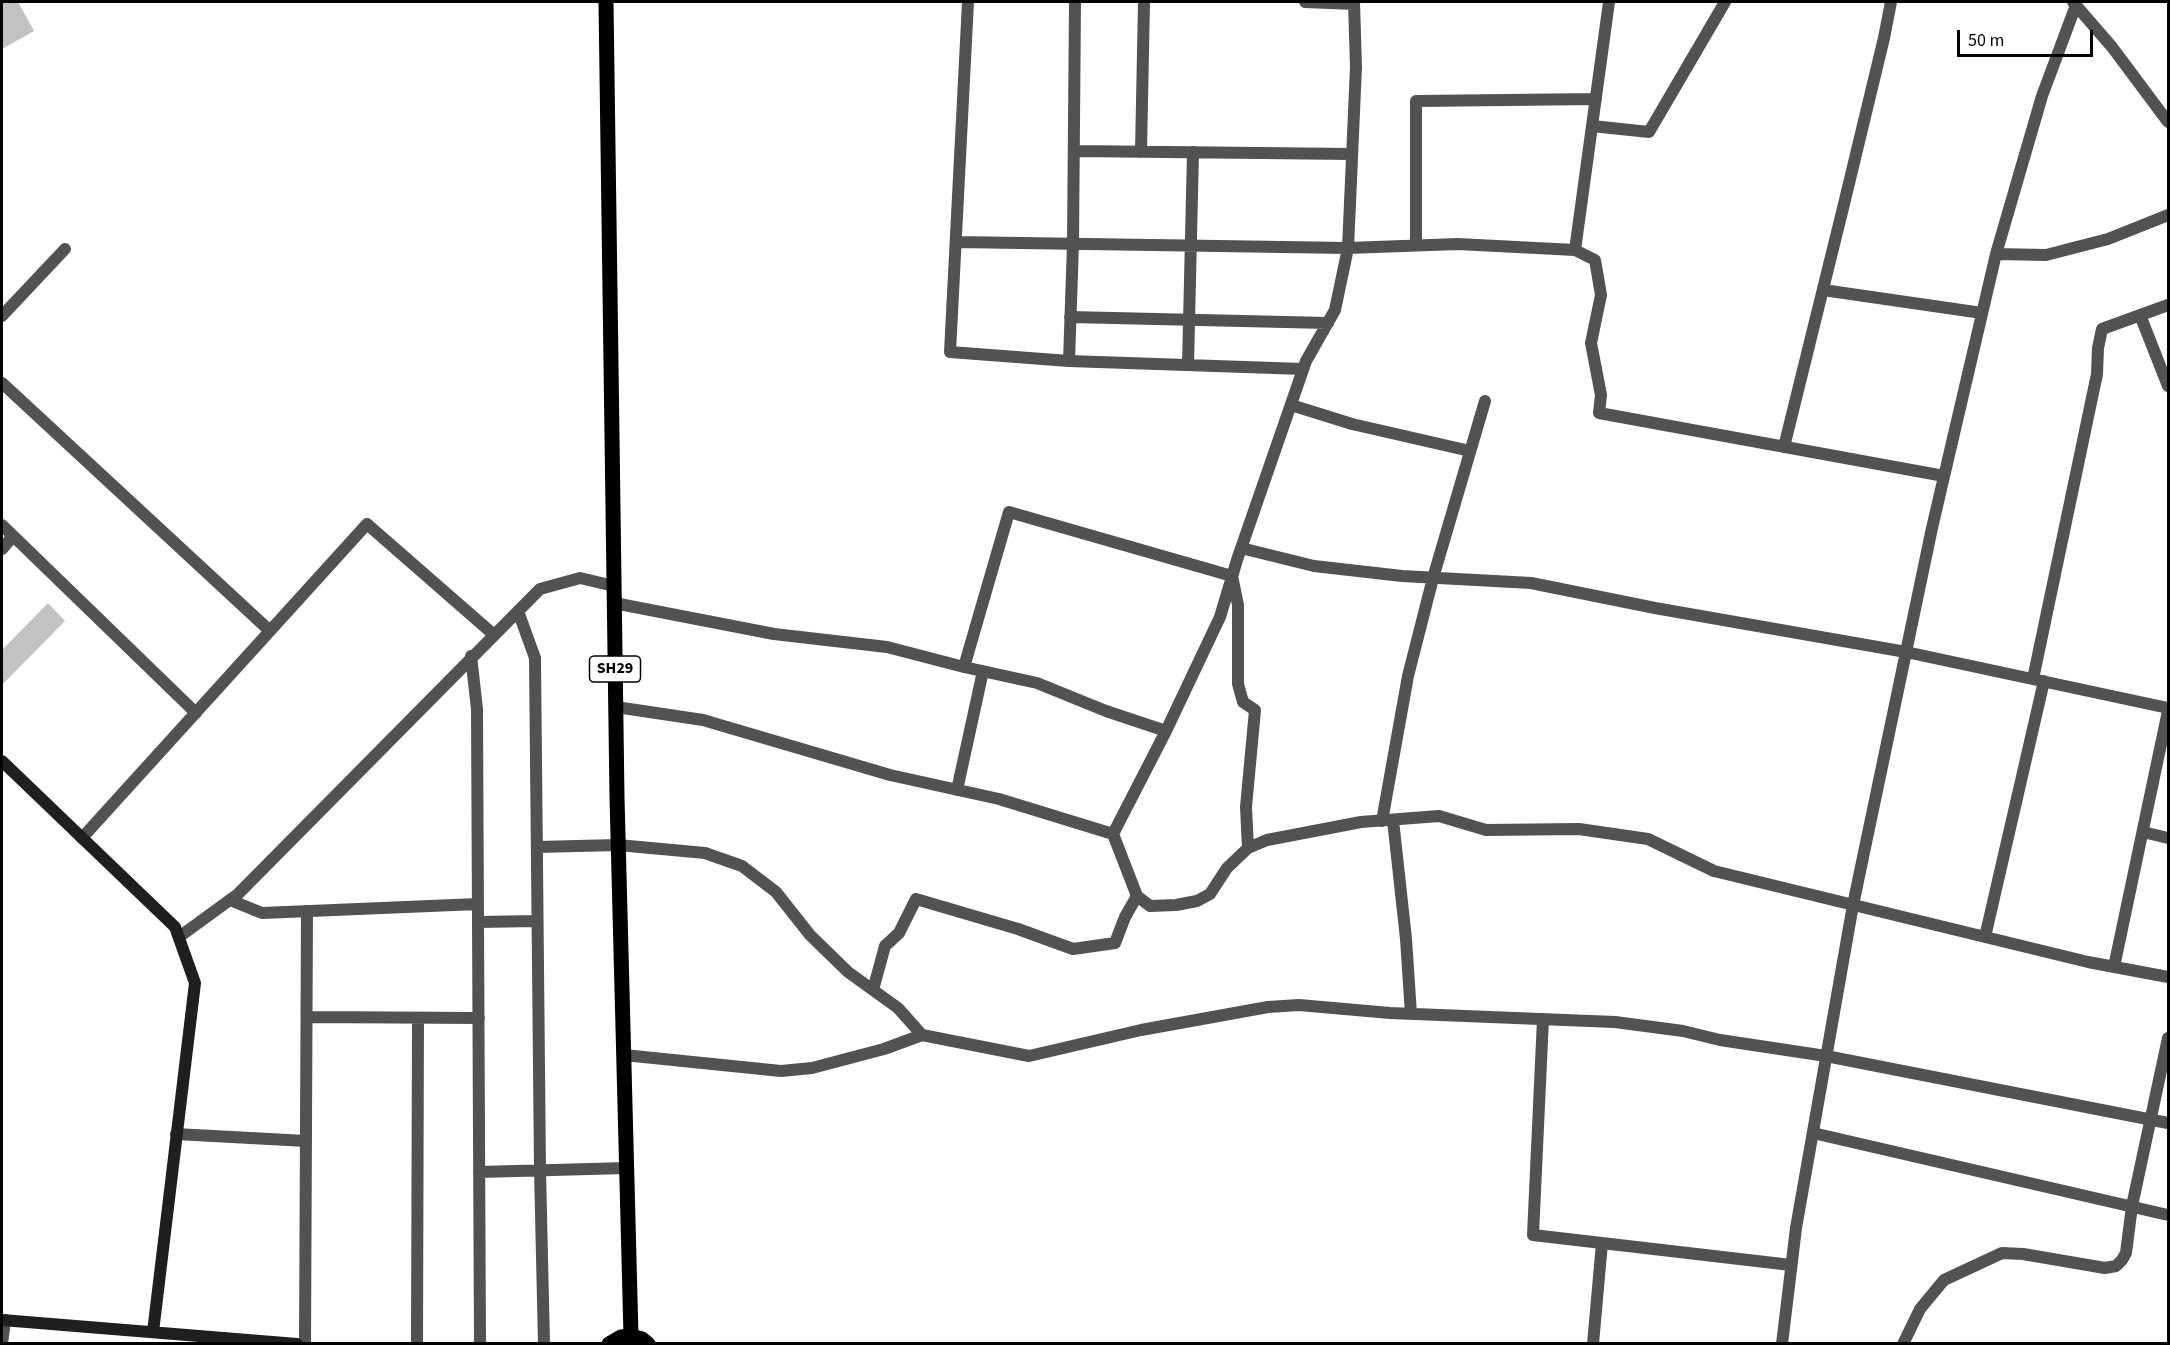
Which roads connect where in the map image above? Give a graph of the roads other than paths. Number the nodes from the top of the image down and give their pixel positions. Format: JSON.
{"nodes":[{"id":1,"x":606,"y":2,"type":"edge"},
{"id":2,"x":968,"y":2,"type":"edge"},
{"id":3,"x":1075,"y":2,"type":"edge"},
{"id":4,"x":1144,"y":2,"type":"edge"},
{"id":5,"x":1305,"y":2,"type":"edge"},
{"id":6,"x":1609,"y":2,"type":"edge"},
{"id":7,"x":1725,"y":2,"type":"edge"},
{"id":8,"x":1891,"y":2,"type":"edge"},
{"id":9,"x":1354,"y":3,"type":"edge"},
{"id":10,"x":2075,"y":3,"type":"edge"},
{"id":11,"x":1596,"y":99,"type":"junction"},
{"id":12,"x":2169,"y":122,"type":"edge"},
{"id":13,"x":1592,"y":126,"type":"junction"},
{"id":14,"x":1074,"y":151,"type":"junction"},
{"id":15,"x":1141,"y":152,"type":"junction"},
{"id":16,"x":1193,"y":153,"type":"junction"},
{"id":17,"x":1352,"y":154,"type":"junction"},
{"id":18,"x":2169,"y":215,"type":"edge"},
{"id":19,"x":956,"y":242,"type":"junction"},
{"id":20,"x":1073,"y":244,"type":"junction"},
{"id":21,"x":1416,"y":245,"type":"junction"},
{"id":22,"x":1192,"y":246,"type":"junction"},
{"id":23,"x":1348,"y":248,"type":"junction"},
{"id":24,"x":65,"y":249,"type":"dead end"},
{"id":25,"x":1575,"y":250,"type":"junction"},
{"id":26,"x":1996,"y":254,"type":"junction"},
{"id":27,"x":1823,"y":290,"type":"junction"},
{"id":28,"x":2169,"y":305,"type":"edge"},
{"id":29,"x":1982,"y":313,"type":"junction"},
{"id":30,"x":2140,"y":315,"type":"junction"},
{"id":31,"x":2,"y":316,"type":"edge"},
{"id":32,"x":1070,"y":317,"type":"junction"},
{"id":33,"x":1190,"y":320,"type":"junction"},
{"id":34,"x":1328,"y":323,"type":"junction"},
{"id":35,"x":1069,"y":361,"type":"junction"},
{"id":36,"x":1188,"y":365,"type":"junction"},
{"id":37,"x":1303,"y":369,"type":"junction"},
{"id":38,"x":2,"y":383,"type":"edge"},
{"id":39,"x":2169,"y":386,"type":"edge"},
{"id":40,"x":1485,"y":401,"type":"dead end"},
{"id":41,"x":1291,"y":405,"type":"junction"},
{"id":42,"x":1784,"y":447,"type":"junction"},
{"id":43,"x":1470,"y":451,"type":"junction"},
{"id":44,"x":1944,"y":476,"type":"junction"},
{"id":45,"x":2,"y":525,"type":"edge"},
{"id":46,"x":13,"y":536,"type":"junction"},
{"id":47,"x":1241,"y":548,"type":"junction"},
{"id":48,"x":2,"y":549,"type":"edge"},
{"id":49,"x":1232,"y":576,"type":"junction"},
{"id":50,"x":1434,"y":578,"type":"junction"},
{"id":51,"x":614,"y":586,"type":"junction"},
{"id":52,"x":615,"y":603,"type":"junction"},
{"id":53,"x":518,"y":611,"type":"junction"},
{"id":54,"x":270,"y":631,"type":"junction"},
{"id":55,"x":493,"y":634,"type":"junction"},
{"id":56,"x":1906,"y":652,"type":"junction"},
{"id":57,"x":471,"y":656,"type":"junction"},
{"id":58,"x":964,"y":667,"type":"junction"},
{"id":59,"x":982,"y":671,"type":"junction"},
{"id":60,"x":2038,"y":680,"type":"junction"},
{"id":61,"x":616,"y":707,"type":"junction"},
{"id":62,"x":2169,"y":709,"type":"edge"},
{"id":63,"x":196,"y":713,"type":"junction"},
{"id":64,"x":1166,"y":731,"type":"junction"},
{"id":65,"x":2,"y":761,"type":"edge"},
{"id":66,"x":957,"y":790,"type":"junction"},
{"id":67,"x":1388,"y":820,"type":"junction"},
{"id":68,"x":2143,"y":832,"type":"junction"},
{"id":69,"x":1113,"y":834,"type":"junction"},
{"id":70,"x":82,"y":838,"type":"junction"},
{"id":71,"x":2169,"y":838,"type":"edge"},
{"id":72,"x":618,"y":845,"type":"junction"},
{"id":73,"x":537,"y":848,"type":"junction"},
{"id":74,"x":1248,"y":848,"type":"junction"},
{"id":75,"x":1137,"y":896,"type":"junction"},
{"id":76,"x":230,"y":900,"type":"junction"},
{"id":77,"x":478,"y":904,"type":"junction"},
{"id":78,"x":1854,"y":905,"type":"junction"},
{"id":79,"x":307,"y":911,"type":"junction"},
{"id":80,"x":537,"y":921,"type":"junction"},
{"id":81,"x":478,"y":922,"type":"junction"},
{"id":82,"x":179,"y":937,"type":"junction"},
{"id":83,"x":1985,"y":937,"type":"junction"},
{"id":84,"x":2114,"y":967,"type":"junction"},
{"id":85,"x":2169,"y":977,"type":"edge"},
{"id":86,"x":873,"y":990,"type":"junction"},
{"id":87,"x":1411,"y":1014,"type":"junction"},
{"id":88,"x":307,"y":1017,"type":"junction"},
{"id":89,"x":418,"y":1018,"type":"junction"},
{"id":90,"x":479,"y":1018,"type":"junction"},
{"id":91,"x":1543,"y":1019,"type":"junction"},
{"id":92,"x":922,"y":1035,"type":"junction"},
{"id":93,"x":2169,"y":1038,"type":"edge"},
{"id":94,"x":624,"y":1055,"type":"junction"},
{"id":95,"x":1826,"y":1056,"type":"junction"},
{"id":96,"x":2152,"y":1119,"type":"junction"},
{"id":97,"x":2169,"y":1123,"type":"edge"},
{"id":98,"x":1813,"y":1133,"type":"junction"},
{"id":99,"x":176,"y":1134,"type":"junction"},
{"id":100,"x":306,"y":1141,"type":"junction"},
{"id":101,"x":627,"y":1168,"type":"junction"},
{"id":102,"x":540,"y":1170,"type":"junction"},
{"id":103,"x":479,"y":1172,"type":"junction"},
{"id":104,"x":2132,"y":1206,"type":"junction"},
{"id":105,"x":2169,"y":1215,"type":"edge"},
{"id":106,"x":1602,"y":1243,"type":"junction"},
{"id":107,"x":1791,"y":1265,"type":"junction"},
{"id":108,"x":3,"y":1320,"type":"edge"},
{"id":109,"x":153,"y":1332,"type":"junction"},
{"id":110,"x":631,"y":1336,"type":"junction"},
{"id":111,"x":2,"y":1344,"type":"edge"},
{"id":112,"x":297,"y":1344,"type":"edge"},
{"id":113,"x":306,"y":1344,"type":"edge"},
{"id":114,"x":417,"y":1344,"type":"edge"},
{"id":115,"x":480,"y":1344,"type":"edge"},
{"id":116,"x":544,"y":1344,"type":"edge"},
{"id":117,"x":609,"y":1344,"type":"edge"},
{"id":118,"x":648,"y":1344,"type":"edge"},
{"id":119,"x":1593,"y":1344,"type":"edge"},
{"id":120,"x":1782,"y":1344,"type":"edge"},
{"id":121,"x":1903,"y":1344,"type":"edge"}],
"edges":[{"from":1,"to":51,"type":"main road","number":"SH29"},
{"from":2,"to":19,"type":"street"},
{"from":3,"to":14,"type":"street"},
{"from":4,"to":15,"type":"street"},
{"from":5,"to":9,"type":"street"},
{"from":6,"to":11,"type":"street"},
{"from":7,"to":13,"type":"street"},
{"from":8,"to":27,"type":"street"},
{"from":9,"to":17,"type":"street"},
{"from":10,"to":12,"type":"street"},
{"from":10,"to":26,"type":"street"},
{"from":11,"to":13,"type":"street"},
{"from":11,"to":21,"type":"street"},
{"from":13,"to":25,"type":"street"},
{"from":14,"to":15,"type":"street"},
{"from":14,"to":20,"type":"street"},
{"from":15,"to":16,"type":"street"},
{"from":16,"to":17,"type":"street"},
{"from":16,"to":22,"type":"street"},
{"from":17,"to":23,"type":"street"},
{"from":18,"to":26,"type":"street"},
{"from":19,"to":20,"type":"street"},
{"from":19,"to":35,"type":"street"},
{"from":20,"to":22,"type":"street"},
{"from":20,"to":32,"type":"street"},
{"from":21,"to":23,"type":"street"},
{"from":21,"to":25,"type":"street"},
{"from":22,"to":23,"type":"street"},
{"from":22,"to":33,"type":"street"},
{"from":23,"to":34,"type":"street"},
{"from":24,"to":31,"type":"street"},
{"from":25,"to":42,"type":"street"},
{"from":26,"to":29,"type":"street"},
{"from":27,"to":29,"type":"street"},
{"from":27,"to":42,"type":"street"},
{"from":28,"to":30,"type":"street"},
{"from":29,"to":44,"type":"street"},
{"from":30,"to":39,"type":"street"},
{"from":30,"to":60,"type":"street"},
{"from":32,"to":33,"type":"street"},
{"from":32,"to":35,"type":"street"},
{"from":33,"to":34,"type":"street"},
{"from":33,"to":36,"type":"street"},
{"from":34,"to":37,"type":"street"},
{"from":35,"to":36,"type":"street"},
{"from":36,"to":37,"type":"street"},
{"from":37,"to":41,"type":"street"},
{"from":38,"to":54,"type":"street"},
{"from":40,"to":43,"type":"street"},
{"from":41,"to":43,"type":"street"},
{"from":41,"to":47,"type":"street"},
{"from":42,"to":44,"type":"street"},
{"from":43,"to":50,"type":"street"},
{"from":44,"to":56,"type":"street"},
{"from":45,"to":46,"type":"street"},
{"from":46,"to":48,"type":"street"},
{"from":46,"to":63,"type":"street"},
{"from":47,"to":49,"type":"street"},
{"from":47,"to":50,"type":"street"},
{"from":49,"to":58,"type":"street"},
{"from":49,"to":64,"type":"street"},
{"from":49,"to":74,"type":"street"},
{"from":50,"to":56,"type":"street"},
{"from":50,"to":67,"type":"street"},
{"from":51,"to":52,"type":"main road","number":"SH29"},
{"from":51,"to":53,"type":"street"},
{"from":52,"to":58,"type":"street"},
{"from":52,"to":61,"type":"main road","number":"SH29"},
{"from":53,"to":55,"type":"street"},
{"from":53,"to":73,"type":"street"},
{"from":54,"to":55,"type":"street"},
{"from":54,"to":63,"type":"street"},
{"from":55,"to":57,"type":"street"},
{"from":56,"to":60,"type":"street"},
{"from":56,"to":78,"type":"street"},
{"from":57,"to":76,"type":"street"},
{"from":57,"to":77,"type":"street"},
{"from":58,"to":59,"type":"street"},
{"from":59,"to":64,"type":"street"},
{"from":59,"to":66,"type":"street"},
{"from":60,"to":62,"type":"street"},
{"from":60,"to":83,"type":"street"},
{"from":61,"to":66,"type":"street"},
{"from":61,"to":72,"type":"main road","number":"SH29"},
{"from":62,"to":68,"type":"street"},
{"from":63,"to":70,"type":"street"},
{"from":64,"to":69,"type":"street"},
{"from":65,"to":70,"type":"street"},
{"from":66,"to":69,"type":"street"},
{"from":67,"to":74,"type":"street"},
{"from":67,"to":78,"type":"street"},
{"from":67,"to":87,"type":"street"},
{"from":68,"to":71,"type":"street"},
{"from":68,"to":84,"type":"street"},
{"from":69,"to":75,"type":"street"},
{"from":70,"to":82,"type":"street"},
{"from":72,"to":73,"type":"street"},
{"from":72,"to":86,"type":"street"},
{"from":72,"to":94,"type":"main road","number":"SH29"},
{"from":73,"to":80,"type":"street"},
{"from":74,"to":75,"type":"street"},
{"from":75,"to":86,"type":"street"},
{"from":76,"to":79,"type":"street"},
{"from":76,"to":82,"type":"street"},
{"from":77,"to":79,"type":"street"},
{"from":77,"to":81,"type":"street"},
{"from":78,"to":83,"type":"street"},
{"from":78,"to":95,"type":"street"},
{"from":79,"to":88,"type":"street"},
{"from":80,"to":81,"type":"street"},
{"from":80,"to":102,"type":"street"},
{"from":81,"to":90,"type":"street"},
{"from":82,"to":99,"type":"street"},
{"from":83,"to":84,"type":"street"},
{"from":84,"to":85,"type":"street"},
{"from":86,"to":92,"type":"street"},
{"from":87,"to":91,"type":"street"},
{"from":87,"to":92,"type":"street"},
{"from":88,"to":89,"type":"street"},
{"from":88,"to":100,"type":"street"},
{"from":89,"to":90,"type":"street"},
{"from":89,"to":114,"type":"street"},
{"from":90,"to":103,"type":"street"},
{"from":91,"to":95,"type":"street"},
{"from":91,"to":106,"type":"street"},
{"from":92,"to":94,"type":"street"},
{"from":93,"to":96,"type":"street"},
{"from":94,"to":101,"type":"main road","number":"SH29"},
{"from":95,"to":96,"type":"street"},
{"from":95,"to":98,"type":"street"},
{"from":96,"to":97,"type":"street"},
{"from":96,"to":104,"type":"street"},
{"from":98,"to":104,"type":"street"},
{"from":98,"to":107,"type":"street"},
{"from":99,"to":100,"type":"street"},
{"from":99,"to":109,"type":"street"},
{"from":100,"to":113,"type":"street"},
{"from":101,"to":102,"type":"street"},
{"from":101,"to":110,"type":"main road","number":"SH29"},
{"from":102,"to":103,"type":"street"},
{"from":102,"to":116,"type":"street"},
{"from":103,"to":115,"type":"street"},
{"from":104,"to":105,"type":"street"},
{"from":104,"to":121,"type":"street"},
{"from":106,"to":107,"type":"street"},
{"from":106,"to":119,"type":"street"},
{"from":107,"to":120,"type":"street"},
{"from":108,"to":109,"type":"street"},
{"from":108,"to":111,"type":"street"},
{"from":109,"to":112,"type":"street"},
{"from":110,"to":117,"type":"main road"},
{"from":110,"to":118,"type":"main road"}]}
